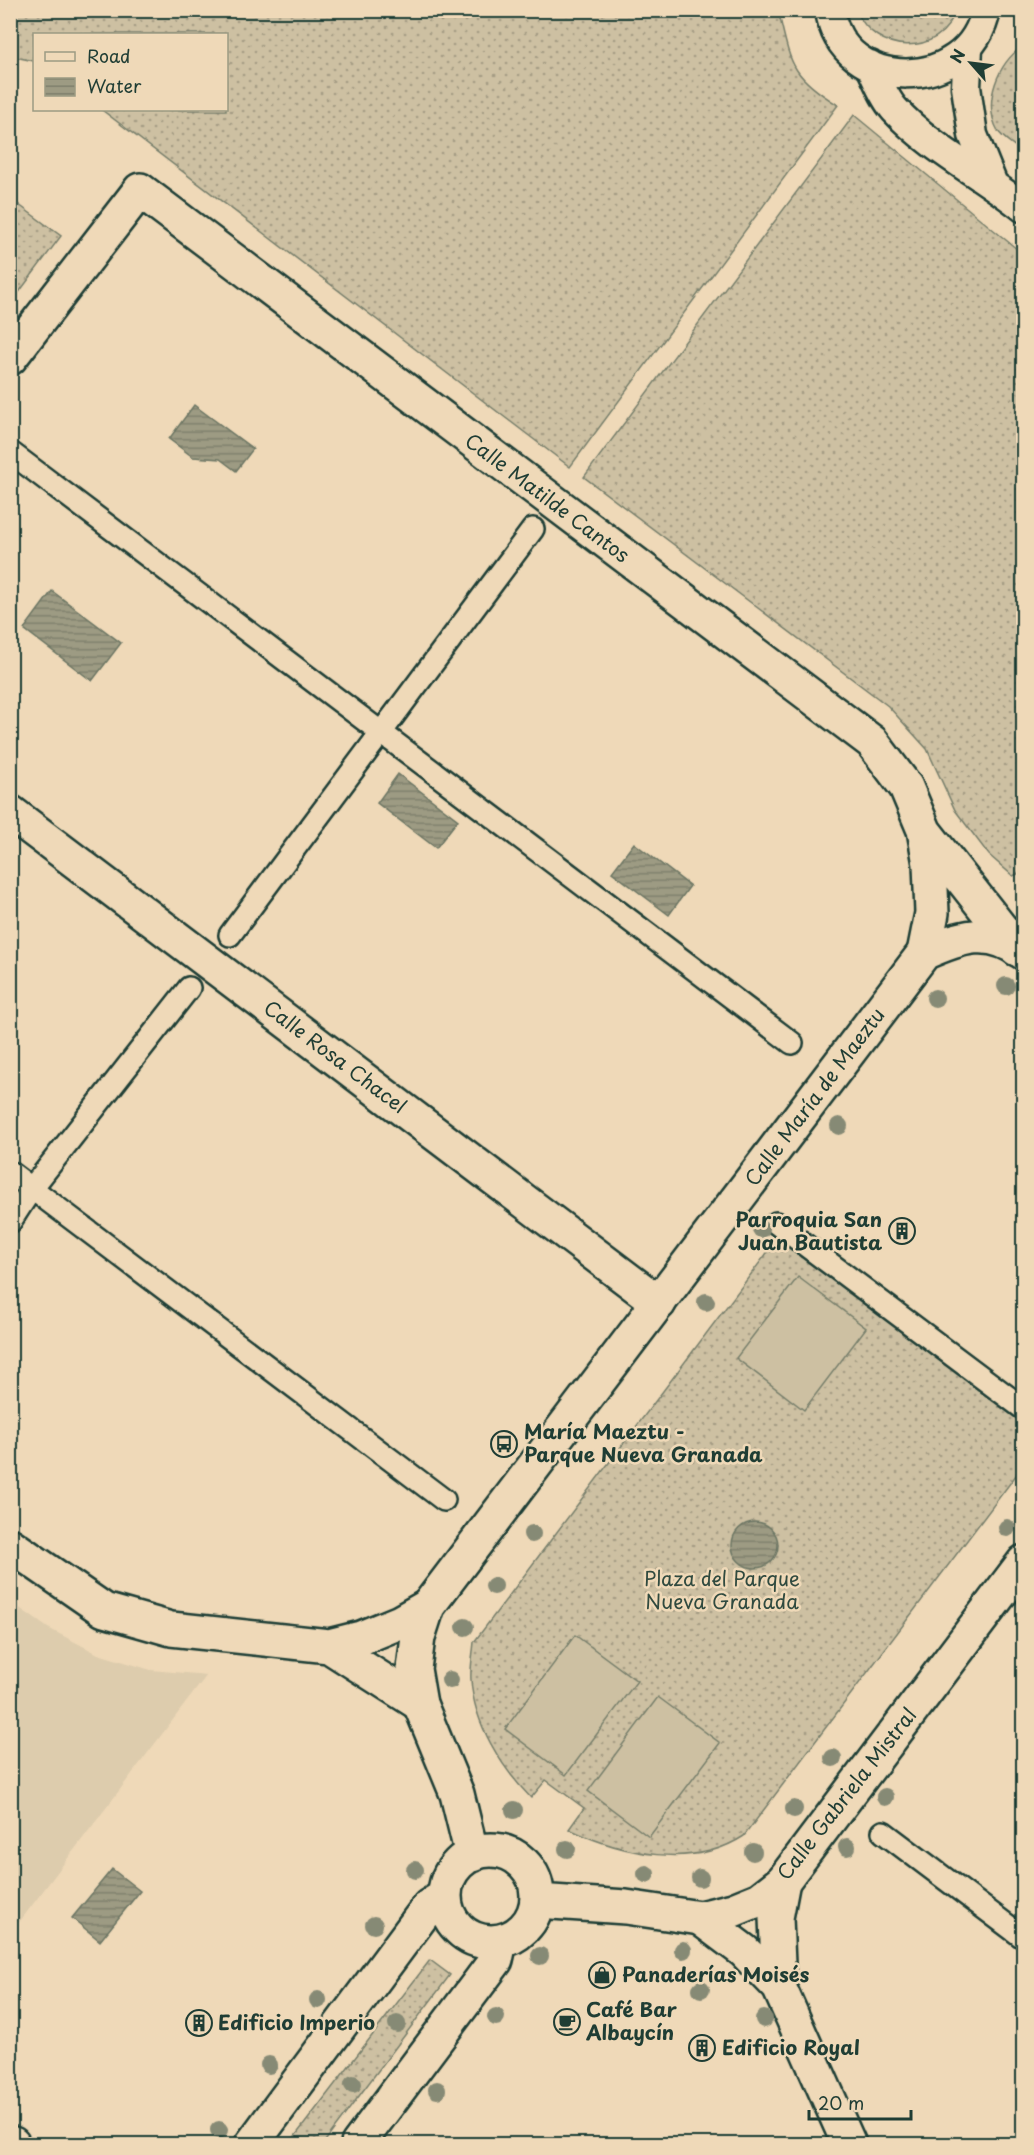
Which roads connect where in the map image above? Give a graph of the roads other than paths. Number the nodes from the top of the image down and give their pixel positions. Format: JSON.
{"nodes":[{"id":1,"x":830,"y":10,"type":"edge"},
{"id":2,"x":986,"y":10,"type":"edge"},
{"id":3,"x":968,"y":48,"type":"junction"},
{"id":4,"x":870,"y":65,"type":"junction"},
{"id":5,"x":992,"y":182,"type":"junction"},
{"id":6,"x":1023,"y":208,"type":"edge"},
{"id":7,"x":10,"y":358,"type":"edge"},
{"id":8,"x":10,"y":452,"type":"edge"},
{"id":9,"x":533,"y":529,"type":"dead end"},
{"id":10,"x":381,"y":732,"type":"junction"},
{"id":11,"x":10,"y":812,"type":"edge"},
{"id":12,"x":924,"y":830,"type":"junction"},
{"id":13,"x":230,"y":935,"type":"dead end"},
{"id":14,"x":1020,"y":951,"type":"edge"},
{"id":15,"x":924,"y":953,"type":"junction"},
{"id":16,"x":189,"y":988,"type":"dead end"},
{"id":17,"x":792,"y":1043,"type":"dead end"},
{"id":18,"x":10,"y":1172,"type":"edge"},
{"id":19,"x":32,"y":1188,"type":"junction"},
{"id":20,"x":10,"y":1222,"type":"edge"},
{"id":21,"x":776,"y":1223,"type":"dead end"},
{"id":22,"x":659,"y":1303,"type":"junction"},
{"id":23,"x":1023,"y":1409,"type":"edge"},
{"id":24,"x":444,"y":1500,"type":"dead end"},
{"id":25,"x":10,"y":1545,"type":"edge"},
{"id":26,"x":1021,"y":1570,"type":"edge"},
{"id":27,"x":428,"y":1606,"type":"junction"},
{"id":28,"x":329,"y":1646,"type":"junction"},
{"id":29,"x":420,"y":1704,"type":"junction"},
{"id":30,"x":883,"y":1832,"type":"dead end"},
{"id":31,"x":472,"y":1854,"type":"junction"},
{"id":32,"x":783,"y":1881,"type":"junction"},
{"id":33,"x":445,"y":1896,"type":"junction"},
{"id":34,"x":537,"y":1901,"type":"junction"},
{"id":35,"x":700,"y":1918,"type":"junction"},
{"id":36,"x":1023,"y":1938,"type":"edge"},
{"id":37,"x":500,"y":1941,"type":"junction"},
{"id":38,"x":779,"y":1987,"type":"junction"},
{"id":39,"x":252,"y":2145,"type":"edge"},
{"id":40,"x":358,"y":2145,"type":"edge"},
{"id":41,"x":849,"y":2145,"type":"edge"}],
"edges":[{"from":1,"to":4,"type":"street"},
{"from":2,"to":3,"type":"street"},
{"from":3,"to":4,"type":"street"},
{"from":3,"to":5,"type":"street"},
{"from":4,"to":5,"type":"street"},
{"from":5,"to":6,"type":"street"},
{"from":7,"to":12,"type":"street","name":"Calle Matilde Cantos"},
{"from":8,"to":10,"type":"street"},
{"from":9,"to":10,"type":"street"},
{"from":10,"to":13,"type":"street"},
{"from":10,"to":17,"type":"street"},
{"from":11,"to":22,"type":"street","name":"Calle Rosa Chacel"},
{"from":12,"to":14,"type":"street","name":"Calle Matilde Cantos"},
{"from":12,"to":15,"type":"street","name":"Calle Matilde Cantos"},
{"from":14,"to":15,"type":"street","name":"Calle María de Maeztu"},
{"from":15,"to":22,"type":"street","name":"Calle María de Maeztu"},
{"from":16,"to":19,"type":"street"},
{"from":18,"to":19,"type":"street"},
{"from":19,"to":20,"type":"street"},
{"from":19,"to":24,"type":"street"},
{"from":21,"to":23,"type":"street"},
{"from":22,"to":27,"type":"street","name":"Calle María de Maeztu"},
{"from":25,"to":28,"type":"street"},
{"from":26,"to":32,"type":"street","name":"Calle Gabriela Mistral"},
{"from":27,"to":28,"type":"street"},
{"from":27,"to":29,"type":"street","name":"Calle María de Maeztu"},
{"from":28,"to":29,"type":"street"},
{"from":29,"to":31,"type":"street","name":"Calle María de Maeztu"},
{"from":30,"to":36,"type":"street"},
{"from":31,"to":33,"type":"street"},
{"from":31,"to":34,"type":"street"},
{"from":32,"to":35,"type":"street","name":"Calle Gabriela Mistral"},
{"from":32,"to":38,"type":"street"},
{"from":33,"to":37,"type":"street"},
{"from":33,"to":39,"type":"street"},
{"from":34,"to":35,"type":"street","name":"Calle Gabriela Mistral"},
{"from":34,"to":37,"type":"street"},
{"from":35,"to":38,"type":"street"},
{"from":37,"to":40,"type":"street"},
{"from":38,"to":41,"type":"street"}]}
